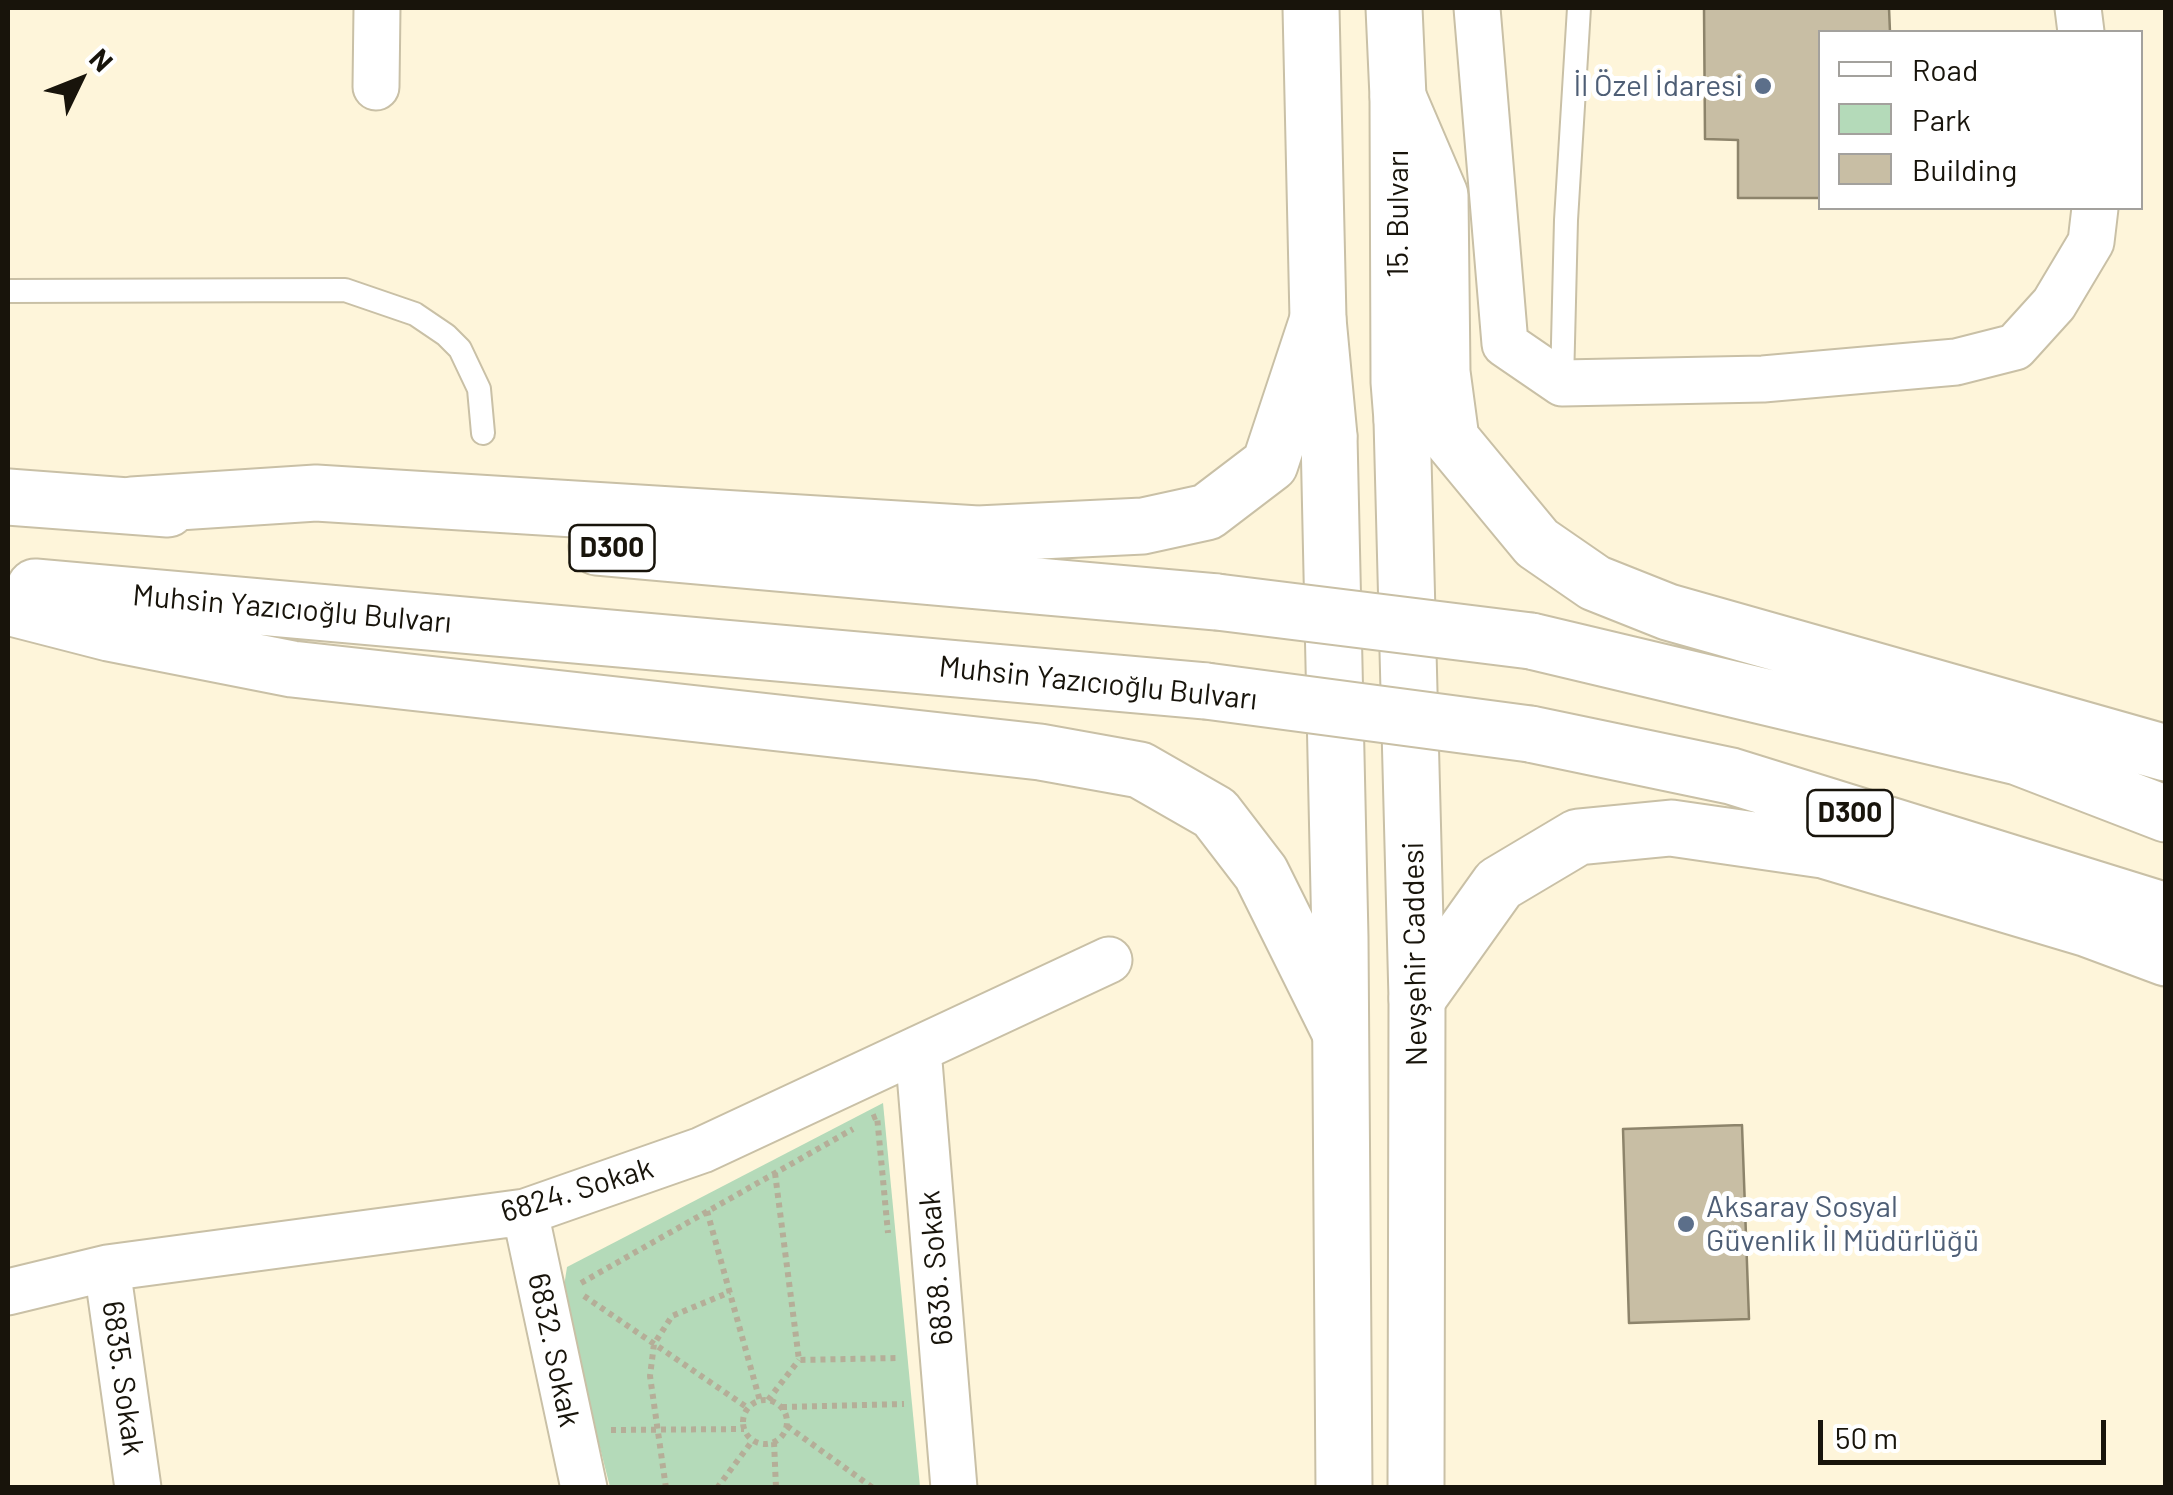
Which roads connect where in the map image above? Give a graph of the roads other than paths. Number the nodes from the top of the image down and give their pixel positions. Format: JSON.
{"nodes":[{"id":1,"x":377,"y":8,"type":"edge"},
{"id":2,"x":1312,"y":8,"type":"edge"},
{"id":3,"x":1394,"y":8,"type":"edge"},
{"id":4,"x":1477,"y":8,"type":"edge"},
{"id":5,"x":1579,"y":8,"type":"edge"},
{"id":6,"x":376,"y":87,"type":"dead end"},
{"id":7,"x":1398,"y":97,"type":"junction"},
{"id":8,"x":2095,"y":210,"type":"edge"},
{"id":9,"x":8,"y":292,"type":"edge"},
{"id":10,"x":1318,"y":319,"type":"junction"},
{"id":11,"x":1562,"y":383,"type":"junction"},
{"id":12,"x":1402,"y":420,"type":"joint"},
{"id":13,"x":483,"y":433,"type":"dead end"},
{"id":14,"x":8,"y":498,"type":"edge"},
{"id":15,"x":132,"y":505,"type":"junction"},
{"id":16,"x":8,"y":584,"type":"edge"},
{"id":17,"x":8,"y":607,"type":"edge"},
{"id":18,"x":2166,"y":753,"type":"edge"},
{"id":19,"x":2166,"y":814,"type":"edge"},
{"id":20,"x":2166,"y":911,"type":"edge"},
{"id":21,"x":2166,"y":958,"type":"edge"},
{"id":22,"x":1109,"y":960,"type":"dead end"},
{"id":23,"x":1417,"y":999,"type":"junction"},
{"id":24,"x":1340,"y":1032,"type":"junction"},
{"id":25,"x":918,"y":1048,"type":"junction"},
{"id":26,"x":524,"y":1212,"type":"junction"},
{"id":27,"x":107,"y":1268,"type":"junction"},
{"id":28,"x":8,"y":1292,"type":"edge"},
{"id":29,"x":138,"y":1488,"type":"edge"},
{"id":30,"x":584,"y":1488,"type":"edge"},
{"id":31,"x":954,"y":1488,"type":"edge"},
{"id":32,"x":1344,"y":1488,"type":"edge"},
{"id":33,"x":1416,"y":1488,"type":"edge"}],
"edges":[{"from":1,"to":6,"type":"street"},
{"from":2,"to":10,"type":"main road"},
{"from":3,"to":7,"type":"main road","name":"15. Bulvarı"},
{"from":4,"to":11,"type":"street"},
{"from":5,"to":11,"type":"lane"},
{"from":7,"to":12,"type":"main road","name":"15. Bulvarı"},
{"from":7,"to":18,"type":"main road"},
{"from":8,"to":11,"type":"street"},
{"from":9,"to":13,"type":"lane"},
{"from":10,"to":15,"type":"main road"},
{"from":10,"to":24,"type":"main road"},
{"from":12,"to":23,"type":"main road","name":"Nevşehir Caddesi"},
{"from":14,"to":15,"type":"main road","number":"D300"},
{"from":15,"to":19,"type":"main road","number":"D300","bridge":true},
{"from":16,"to":20,"type":"main road","name":"Muhsin Yazıcıoğlu Bulvarı","number":"D300","bridge":true},
{"from":17,"to":24,"type":"main road"},
{"from":21,"to":23,"type":"main road"},
{"from":22,"to":25,"type":"street","name":"6824. Sokak"},
{"from":23,"to":33,"type":"main road","name":"Nevşehir Caddesi"},
{"from":24,"to":32,"type":"main road"},
{"from":25,"to":26,"type":"street","name":"6824. Sokak"},
{"from":25,"to":31,"type":"street","name":"6838. Sokak"},
{"from":26,"to":27,"type":"street","name":"6824. Sokak"},
{"from":26,"to":30,"type":"street","name":"6832. Sokak"},
{"from":27,"to":28,"type":"street","name":"6824. Sokak"},
{"from":27,"to":29,"type":"street","name":"6835. Sokak"}]}
